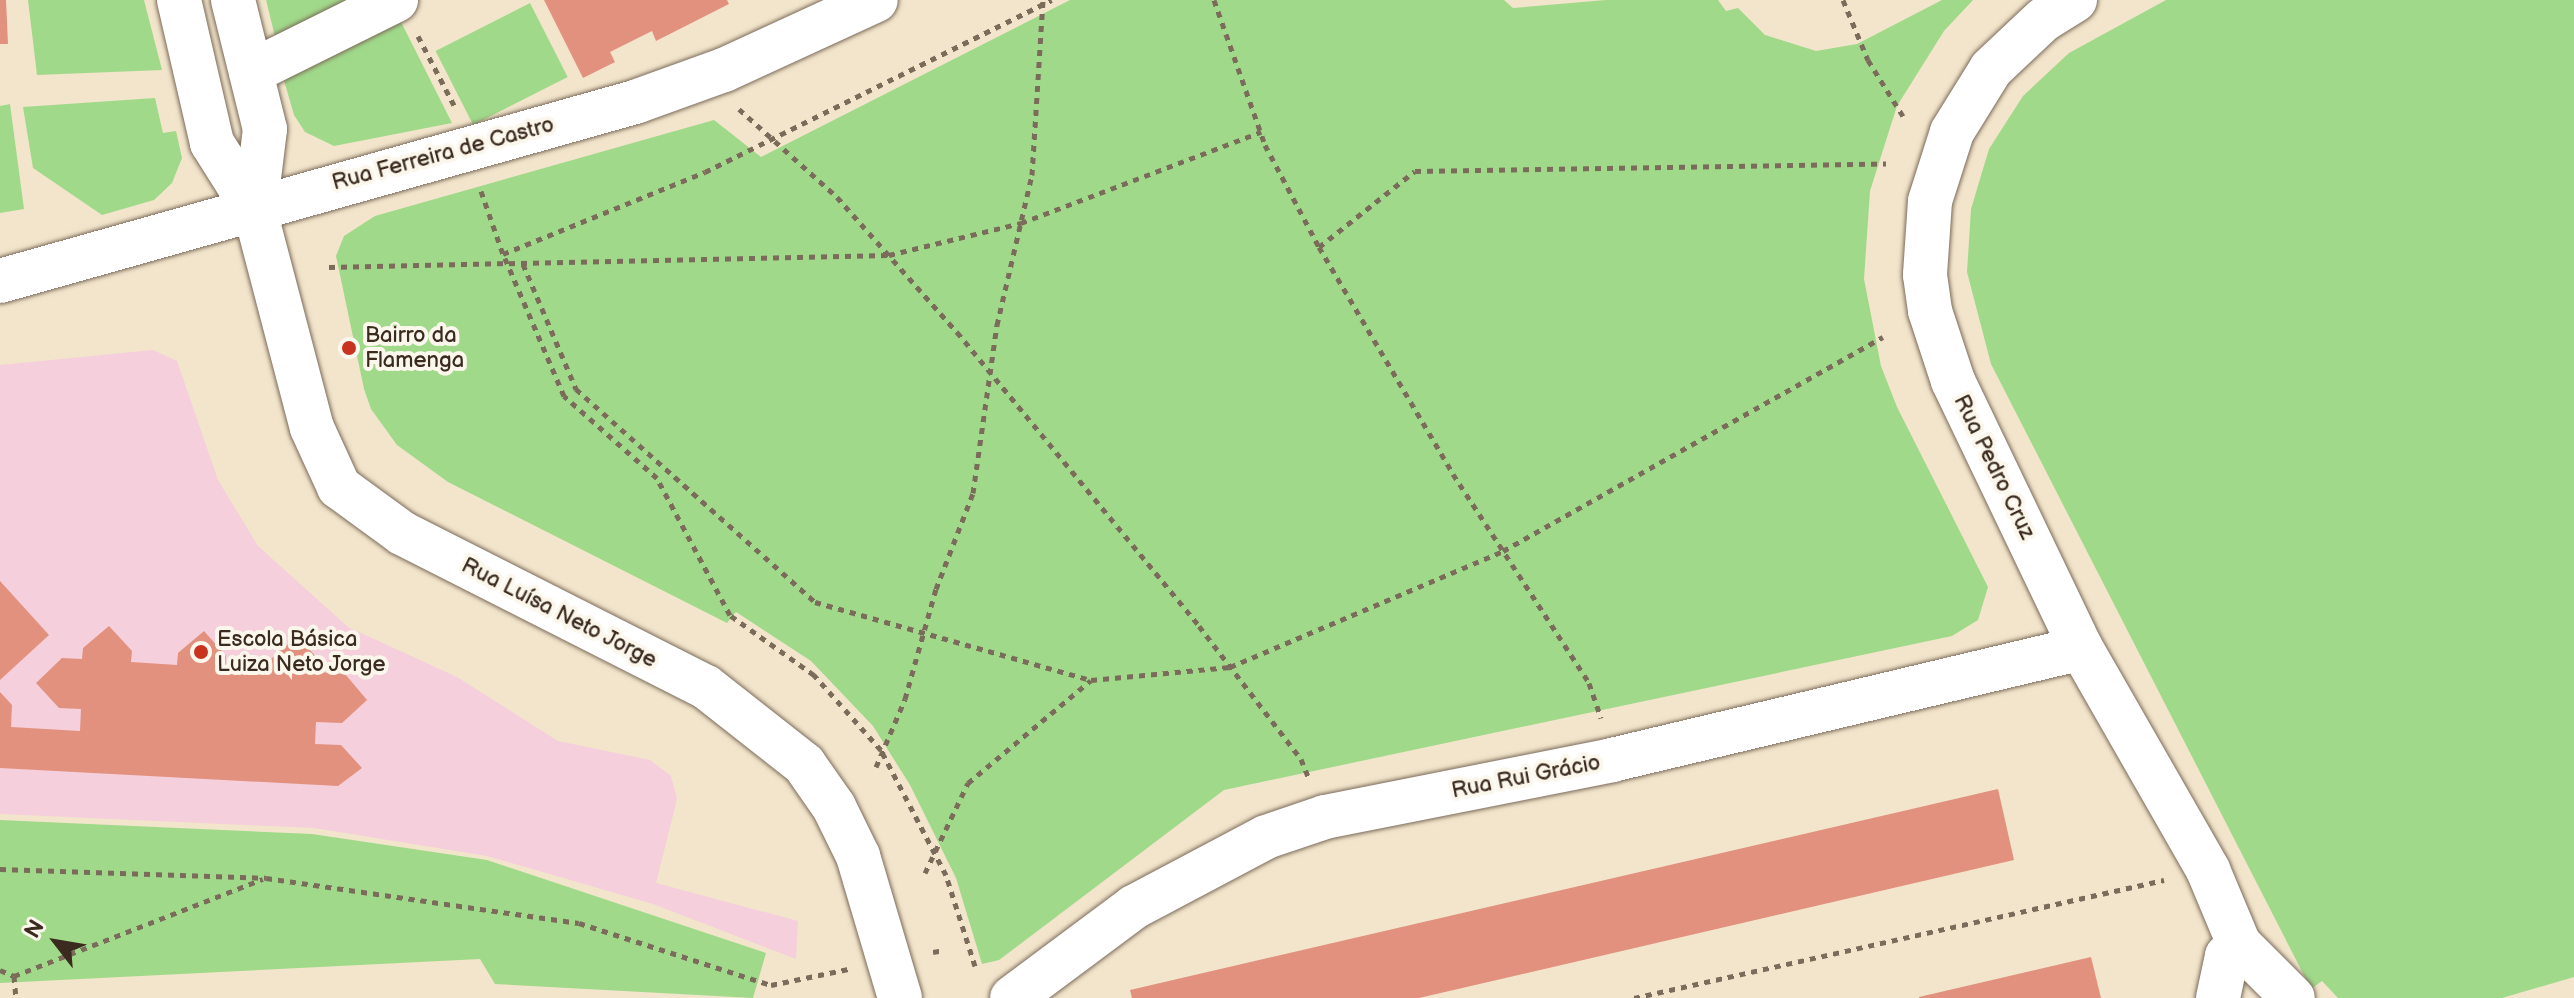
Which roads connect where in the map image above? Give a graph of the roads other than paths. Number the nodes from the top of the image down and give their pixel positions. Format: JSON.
{"nodes":[{"id":1,"x":179,"y":0,"type":"edge"},
{"id":2,"x":233,"y":0,"type":"edge"},
{"id":3,"x":876,"y":0,"type":"edge"},
{"id":4,"x":2075,"y":0,"type":"edge"},
{"id":5,"x":404,"y":13,"type":"edge"},
{"id":6,"x":251,"y":72,"type":"junction"},
{"id":7,"x":255,"y":211,"type":"junction"},
{"id":8,"x":0,"y":281,"type":"edge"},
{"id":9,"x":2081,"y":648,"type":"junction"},
{"id":10,"x":2239,"y":944,"type":"junction"},
{"id":11,"x":894,"y":979,"type":"edge"},
{"id":12,"x":1012,"y":998,"type":"edge"},
{"id":13,"x":2218,"y":998,"type":"edge"},
{"id":14,"x":2293,"y":998,"type":"edge"}],
"edges":[{"from":1,"to":7,"type":"street","name":"Rua Luísa Neto Jorge"},
{"from":2,"to":6,"type":"street","name":"Rua Luísa Neto Jorge"},
{"from":3,"to":7,"type":"street","name":"Rua Ferreira de Castro"},
{"from":4,"to":9,"type":"street","name":"Rua Pedro Cruz"},
{"from":5,"to":6,"type":"street"},
{"from":6,"to":7,"type":"street","name":"Rua Luísa Neto Jorge"},
{"from":7,"to":8,"type":"street","name":"Rua Ferreira de Castro"},
{"from":7,"to":11,"type":"street","name":"Rua Luísa Neto Jorge"},
{"from":9,"to":10,"type":"street","name":"Rua Pedro Cruz"},
{"from":9,"to":12,"type":"street","name":"Rua Rui Grácio"},
{"from":10,"to":13,"type":"street"},
{"from":10,"to":14,"type":"street","name":"Rua Pedro Cruz"}]}
